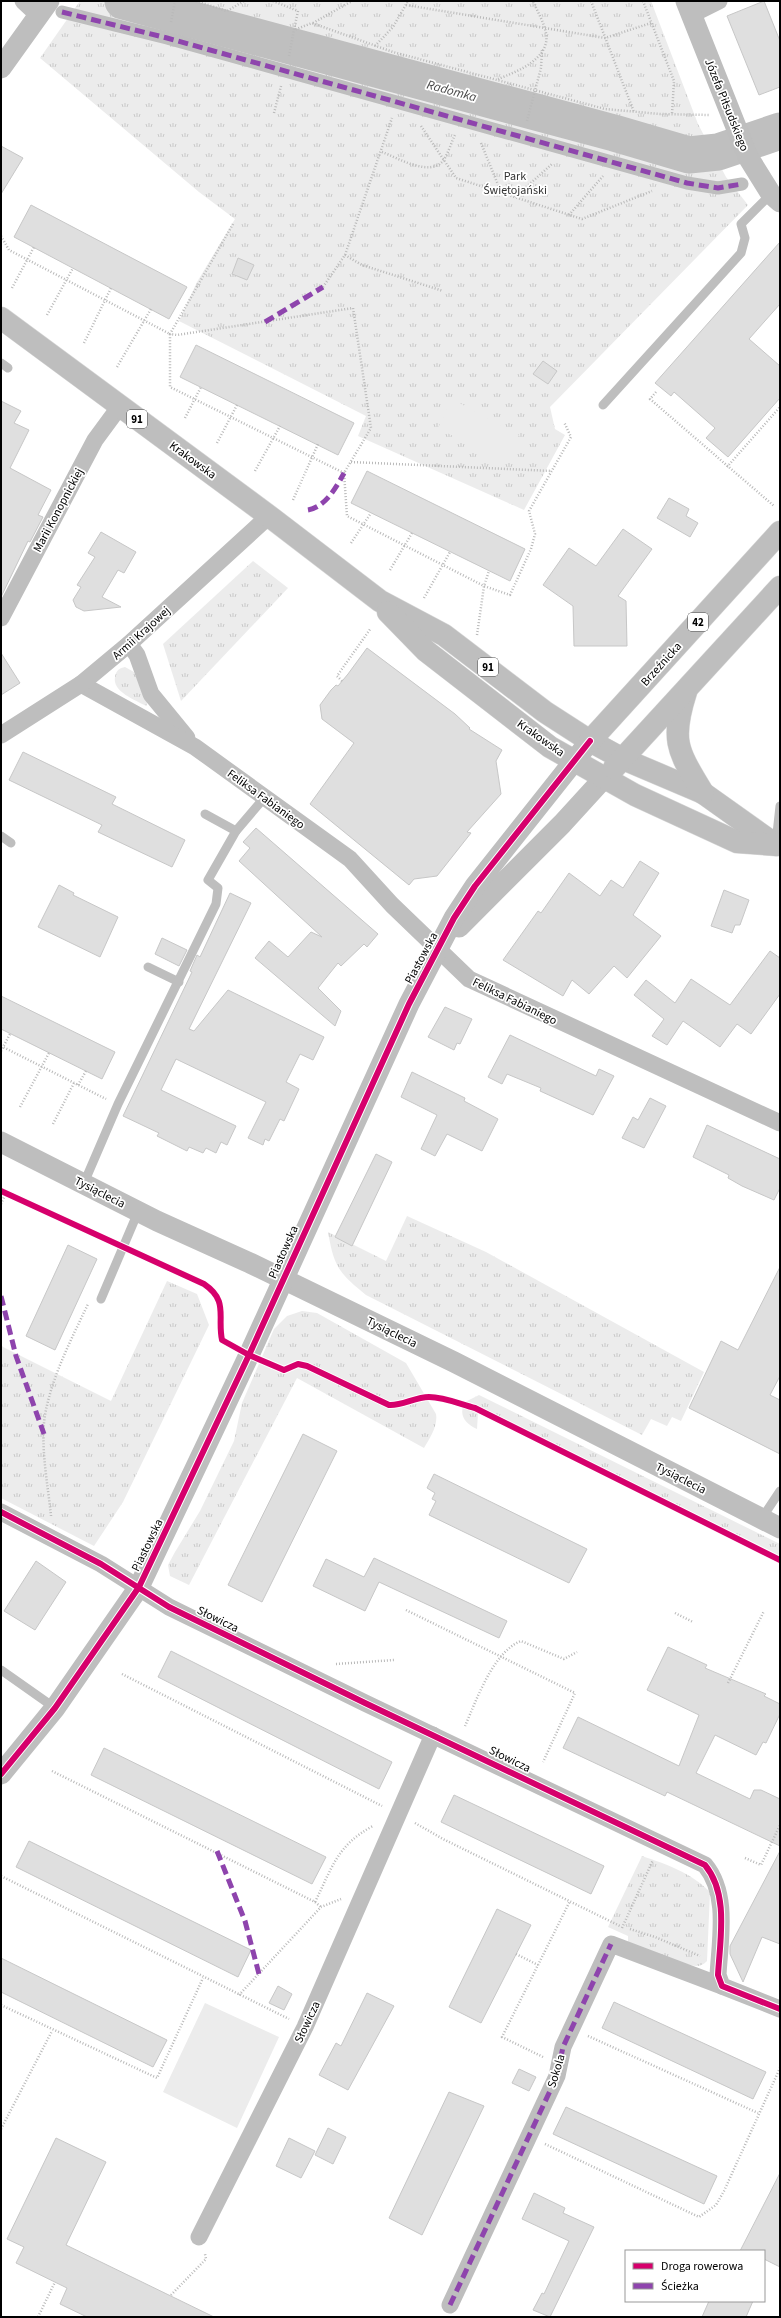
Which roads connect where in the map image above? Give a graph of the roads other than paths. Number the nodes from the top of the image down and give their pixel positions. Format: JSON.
{"nodes":[{"id":1,"x":23,"y":1,"type":"edge"},
{"id":2,"x":719,"y":1,"type":"edge"},
{"id":3,"x":689,"y":8,"type":"edge"},
{"id":4,"x":50,"y":10,"type":"edge"},
{"id":5,"x":1,"y":68,"type":"edge"},
{"id":6,"x":742,"y":184,"type":"dead end"},
{"id":7,"x":776,"y":198,"type":"edge"},
{"id":8,"x":2,"y":320,"type":"edge"},
{"id":9,"x":603,"y":405,"type":"dead end"},
{"id":10,"x":120,"y":406,"type":"junction"},
{"id":11,"x":269,"y":516,"type":"junction"},
{"id":12,"x":780,"y":532,"type":"edge"},
{"id":13,"x":780,"y":587,"type":"edge"},
{"id":14,"x":380,"y":601,"type":"junction"},
{"id":15,"x":1,"y":618,"type":"edge"},
{"id":16,"x":129,"y":644,"type":"junction"},
{"id":17,"x":81,"y":684,"type":"junction"},
{"id":18,"x":687,"y":689,"type":"junction"},
{"id":19,"x":1,"y":735,"type":"edge"},
{"id":20,"x":590,"y":741,"type":"junction"},
{"id":21,"x":195,"y":747,"type":"junction"},
{"id":22,"x":623,"y":759,"type":"junction"},
{"id":23,"x":574,"y":760,"type":"junction"},
{"id":24,"x":604,"y":778,"type":"junction"},
{"id":25,"x":704,"y":793,"type":"junction"},
{"id":26,"x":264,"y":798,"type":"junction"},
{"id":27,"x":780,"y":806,"type":"edge"},
{"id":28,"x":205,"y":814,"type":"dead end"},
{"id":29,"x":236,"y":831,"type":"junction"},
{"id":30,"x":1,"y":836,"type":"edge"},
{"id":31,"x":11,"y":844,"type":"dead end"},
{"id":32,"x":778,"y":845,"type":"edge"},
{"id":33,"x":440,"y":948,"type":"junction"},
{"id":34,"x":148,"y":967,"type":"dead end"},
{"id":35,"x":179,"y":982,"type":"junction"},
{"id":36,"x":780,"y":1123,"type":"edge"},
{"id":37,"x":1,"y":1142,"type":"edge"},
{"id":38,"x":84,"y":1183,"type":"junction"},
{"id":39,"x":138,"y":1212,"type":"junction"},
{"id":40,"x":283,"y":1279,"type":"junction"},
{"id":41,"x":101,"y":1299,"type":"dead end"},
{"id":42,"x":780,"y":1491,"type":"edge"},
{"id":43,"x":1,"y":1512,"type":"edge"},
{"id":44,"x":762,"y":1518,"type":"junction"},
{"id":45,"x":780,"y":1528,"type":"edge"},
{"id":46,"x":139,"y":1587,"type":"junction"},
{"id":47,"x":1,"y":1670,"type":"edge"},
{"id":48,"x":55,"y":1708,"type":"junction"},
{"id":49,"x":433,"y":1735,"type":"junction"},
{"id":50,"x":1,"y":1774,"type":"edge"},
{"id":51,"x":722,"y":1986,"type":"junction"},
{"id":52,"x":780,"y":2009,"type":"edge"},
{"id":53,"x":202,"y":2243,"type":"road end"},
{"id":54,"x":450,"y":2305,"type":"dead end"}],
"edges":[{"from":1,"to":4,"type":"street"},
{"from":2,"to":3,"type":"street"},
{"from":3,"to":7,"type":"street","name":"Józefa Piłsudskiego"},
{"from":4,"to":5,"type":"street"},
{"from":4,"to":6,"type":"street"},
{"from":7,"to":9,"type":"lane"},
{"from":8,"to":10,"type":"main road","name":"Krakowska","number":"91"},
{"from":10,"to":11,"type":"main road","name":"Krakowska","number":"91"},
{"from":10,"to":15,"type":"street","name":"Marii Konopnickiej"},
{"from":11,"to":14,"type":"main road","name":"Krakowska","number":"91"},
{"from":11,"to":16,"type":"street","name":"Armii Krajowej"},
{"from":12,"to":20,"type":"main road","name":"Brzeźnicka","number":"42"},
{"from":13,"to":18,"type":"main road"},
{"from":14,"to":20,"type":"main road","name":"Krakowska","number":"91"},
{"from":14,"to":23,"type":"main road","name":"Krakowska","number":"91"},
{"from":16,"to":17,"type":"street","name":"Armii Krajowej"},
{"from":16,"to":21,"type":"street","name":"Feliksa Fabianiego"},
{"from":17,"to":19,"type":"street","name":"Armii Krajowej"},
{"from":17,"to":21,"type":"street","name":"Feliksa Fabianiego"},
{"from":18,"to":22,"type":"main road"},
{"from":18,"to":25,"type":"main road"},
{"from":20,"to":22,"type":"main road","name":"Krakowska","number":"91"},
{"from":20,"to":23,"type":"street","name":"Piastowska","number":"42"},
{"from":21,"to":26,"type":"street","name":"Feliksa Fabianiego"},
{"from":22,"to":24,"type":"main road"},
{"from":22,"to":25,"type":"main road","name":"Krakowska","number":"91"},
{"from":23,"to":24,"type":"main road","name":"Krakowska"},
{"from":23,"to":33,"type":"street","name":"Piastowska"},
{"from":24,"to":32,"type":"main road","name":"Krakowska"},
{"from":24,"to":33,"type":"street","name":"Piastowska"},
{"from":25,"to":32,"type":"main road","name":"Krakowska","number":"91"},
{"from":26,"to":29,"type":"lane"},
{"from":26,"to":33,"type":"street","name":"Feliksa Fabianiego"},
{"from":27,"to":32,"type":"lane"},
{"from":28,"to":29,"type":"lane"},
{"from":29,"to":35,"type":"lane"},
{"from":30,"to":31,"type":"lane"},
{"from":33,"to":36,"type":"street","name":"Feliksa Fabianiego"},
{"from":33,"to":40,"type":"street","name":"Piastowska"},
{"from":34,"to":35,"type":"lane"},
{"from":35,"to":38,"type":"lane"},
{"from":37,"to":38,"type":"street","name":"Tysiąclecia"},
{"from":38,"to":39,"type":"street","name":"Tysiąclecia"},
{"from":39,"to":40,"type":"street","name":"Tysiąclecia"},
{"from":39,"to":41,"type":"lane"},
{"from":40,"to":44,"type":"street","name":"Tysiąclecia"},
{"from":40,"to":46,"type":"street","name":"Piastowska"},
{"from":42,"to":44,"type":"lane"},
{"from":43,"to":46,"type":"street","name":"Słowicza"},
{"from":44,"to":45,"type":"street","name":"Tysiąclecia"},
{"from":46,"to":48,"type":"street","name":"Piastowska"},
{"from":46,"to":49,"type":"street","name":"Słowicza"},
{"from":47,"to":48,"type":"lane"},
{"from":48,"to":50,"type":"street","name":"Piastowska"},
{"from":49,"to":51,"type":"street","name":"Słowicza"},
{"from":49,"to":53,"type":"street","name":"Słowicza"},
{"from":51,"to":52,"type":"street"},
{"from":51,"to":54,"type":"street","name":"Sokola"}]}
